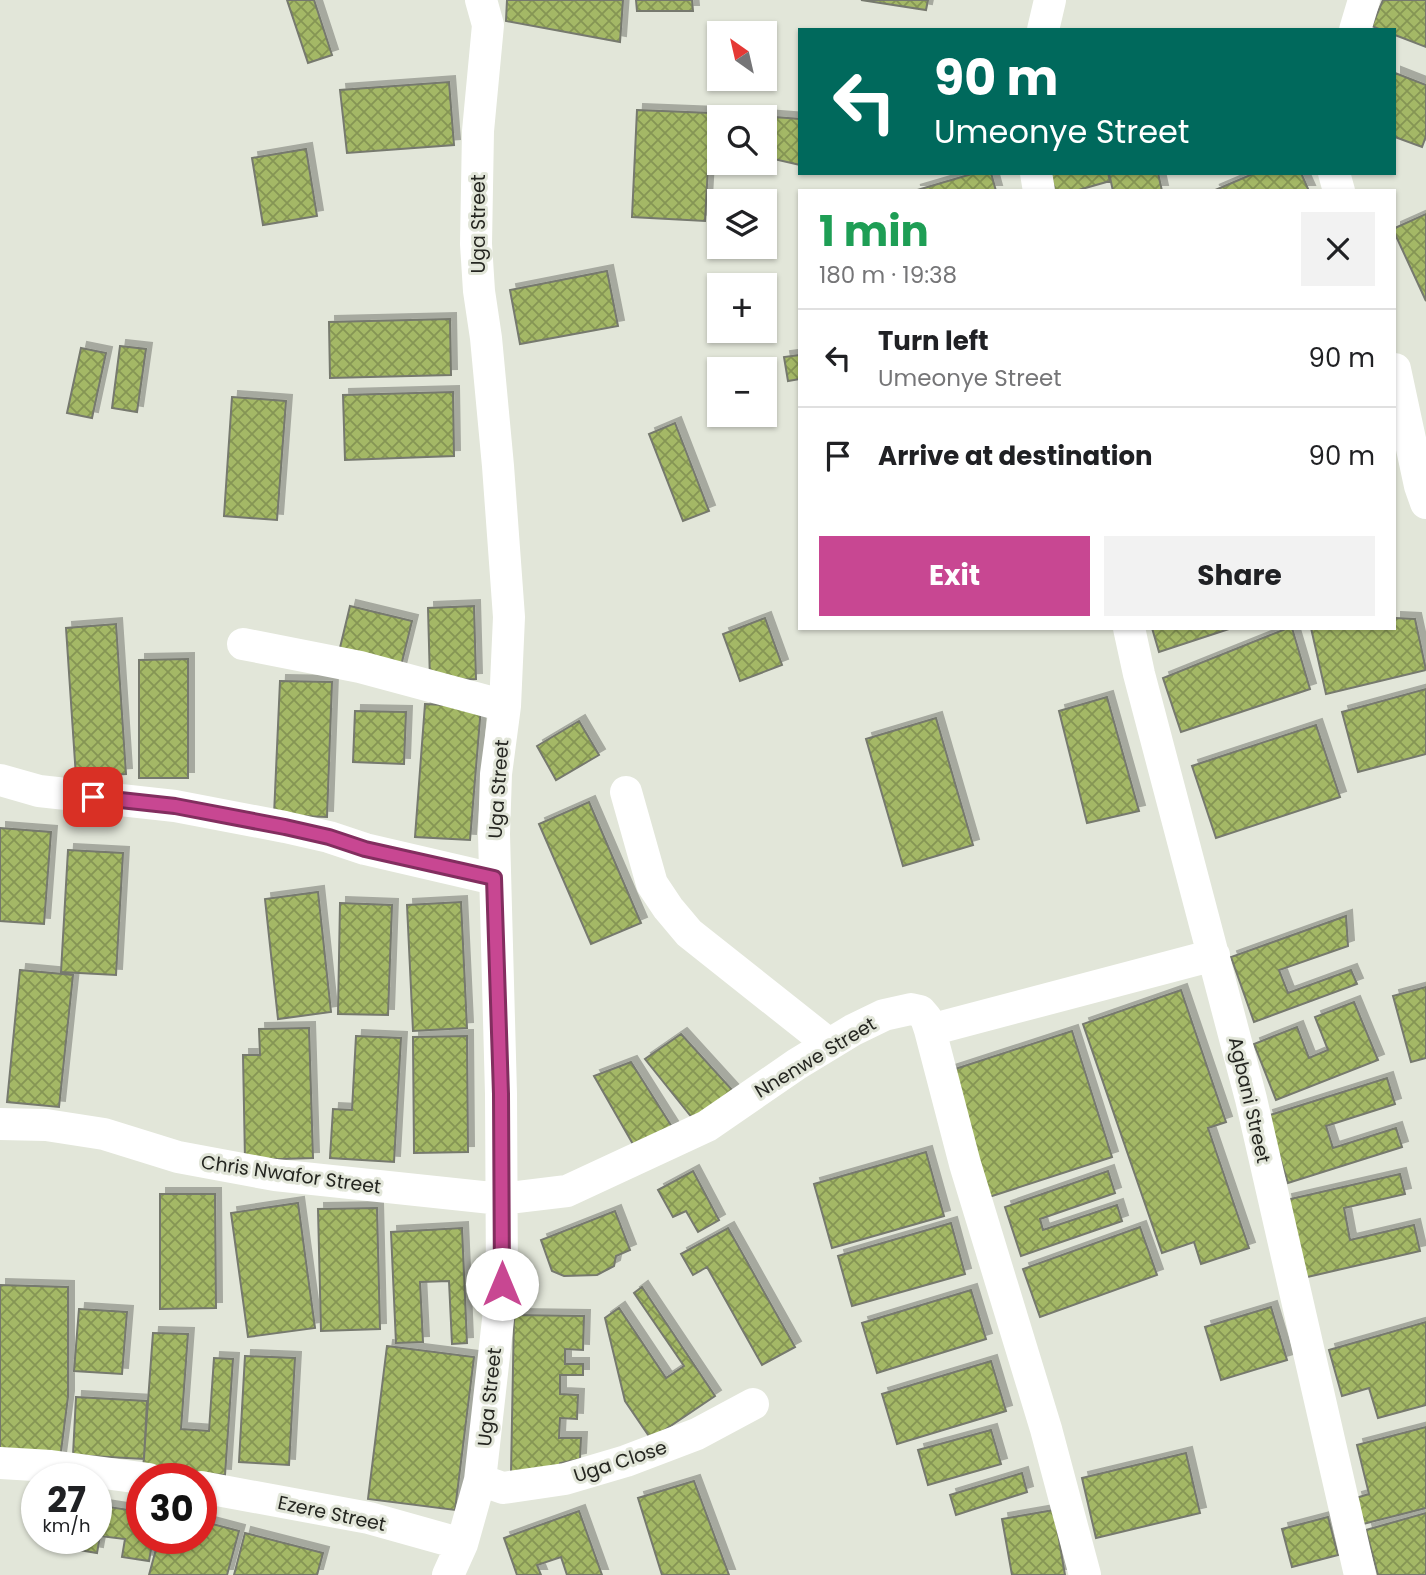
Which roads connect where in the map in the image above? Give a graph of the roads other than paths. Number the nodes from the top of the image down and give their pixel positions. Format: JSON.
{"nodes":[{"id":1,"x":481,"y":0,"type":"edge"},
{"id":2,"x":1050,"y":0,"type":"edge"},
{"id":3,"x":1364,"y":0,"type":"edge"},
{"id":4,"x":1043,"y":28,"type":"edge"},
{"id":5,"x":1356,"y":28,"type":"edge"},
{"id":6,"x":1396,"y":374,"type":"edge"},
{"id":7,"x":1426,"y":503,"type":"edge"},
{"id":8,"x":1129,"y":630,"type":"edge"},
{"id":9,"x":243,"y":644,"type":"dead end"},
{"id":10,"x":505,"y":706,"type":"junction"},
{"id":11,"x":0,"y":779,"type":"edge"},
{"id":12,"x":626,"y":792,"type":"dead end"},
{"id":13,"x":494,"y":878,"type":"junction"},
{"id":14,"x":1214,"y":955,"type":"junction"},
{"id":15,"x":930,"y":1030,"type":"junction"},
{"id":16,"x":829,"y":1044,"type":"junction"},
{"id":17,"x":0,"y":1124,"type":"edge"},
{"id":18,"x":501,"y":1199,"type":"junction"},
{"id":19,"x":753,"y":1404,"type":"dead end"},
{"id":20,"x":0,"y":1463,"type":"edge"},
{"id":21,"x":126,"y":1476,"type":"edge"},
{"id":22,"x":480,"y":1480,"type":"junction"},
{"id":23,"x":217,"y":1490,"type":"edge"},
{"id":24,"x":462,"y":1544,"type":"junction"},
{"id":25,"x":449,"y":1575,"type":"edge"},
{"id":26,"x":1085,"y":1575,"type":"edge"},
{"id":27,"x":1360,"y":1575,"type":"edge"}],
"edges":[{"from":1,"to":10,"type":"street","name":"Uga Street"},
{"from":2,"to":4,"type":"street"},
{"from":3,"to":5,"type":"street"},
{"from":6,"to":7,"type":"street"},
{"from":8,"to":14,"type":"street","name":"Agbani Street"},
{"from":9,"to":10,"type":"street"},
{"from":10,"to":13,"type":"street","name":"Uga Street"},
{"from":11,"to":13,"type":"street"},
{"from":12,"to":16,"type":"street"},
{"from":13,"to":18,"type":"street","name":"Uga Street"},
{"from":14,"to":15,"type":"street"},
{"from":14,"to":27,"type":"street","name":"Agbani Street"},
{"from":15,"to":16,"type":"street","name":"Nnenwe Street"},
{"from":15,"to":26,"type":"street"},
{"from":16,"to":18,"type":"street","name":"Nnenwe Street"},
{"from":17,"to":18,"type":"street","name":"Chris Nwafor Street"},
{"from":18,"to":22,"type":"street","name":"Uga Street"},
{"from":19,"to":22,"type":"street","name":"Uga Close"},
{"from":20,"to":21,"type":"street"},
{"from":22,"to":24,"type":"street","name":"Uga Street"},
{"from":23,"to":24,"type":"street","name":"Ezere Street"},
{"from":24,"to":25,"type":"street","name":"Uga Street"}]}
